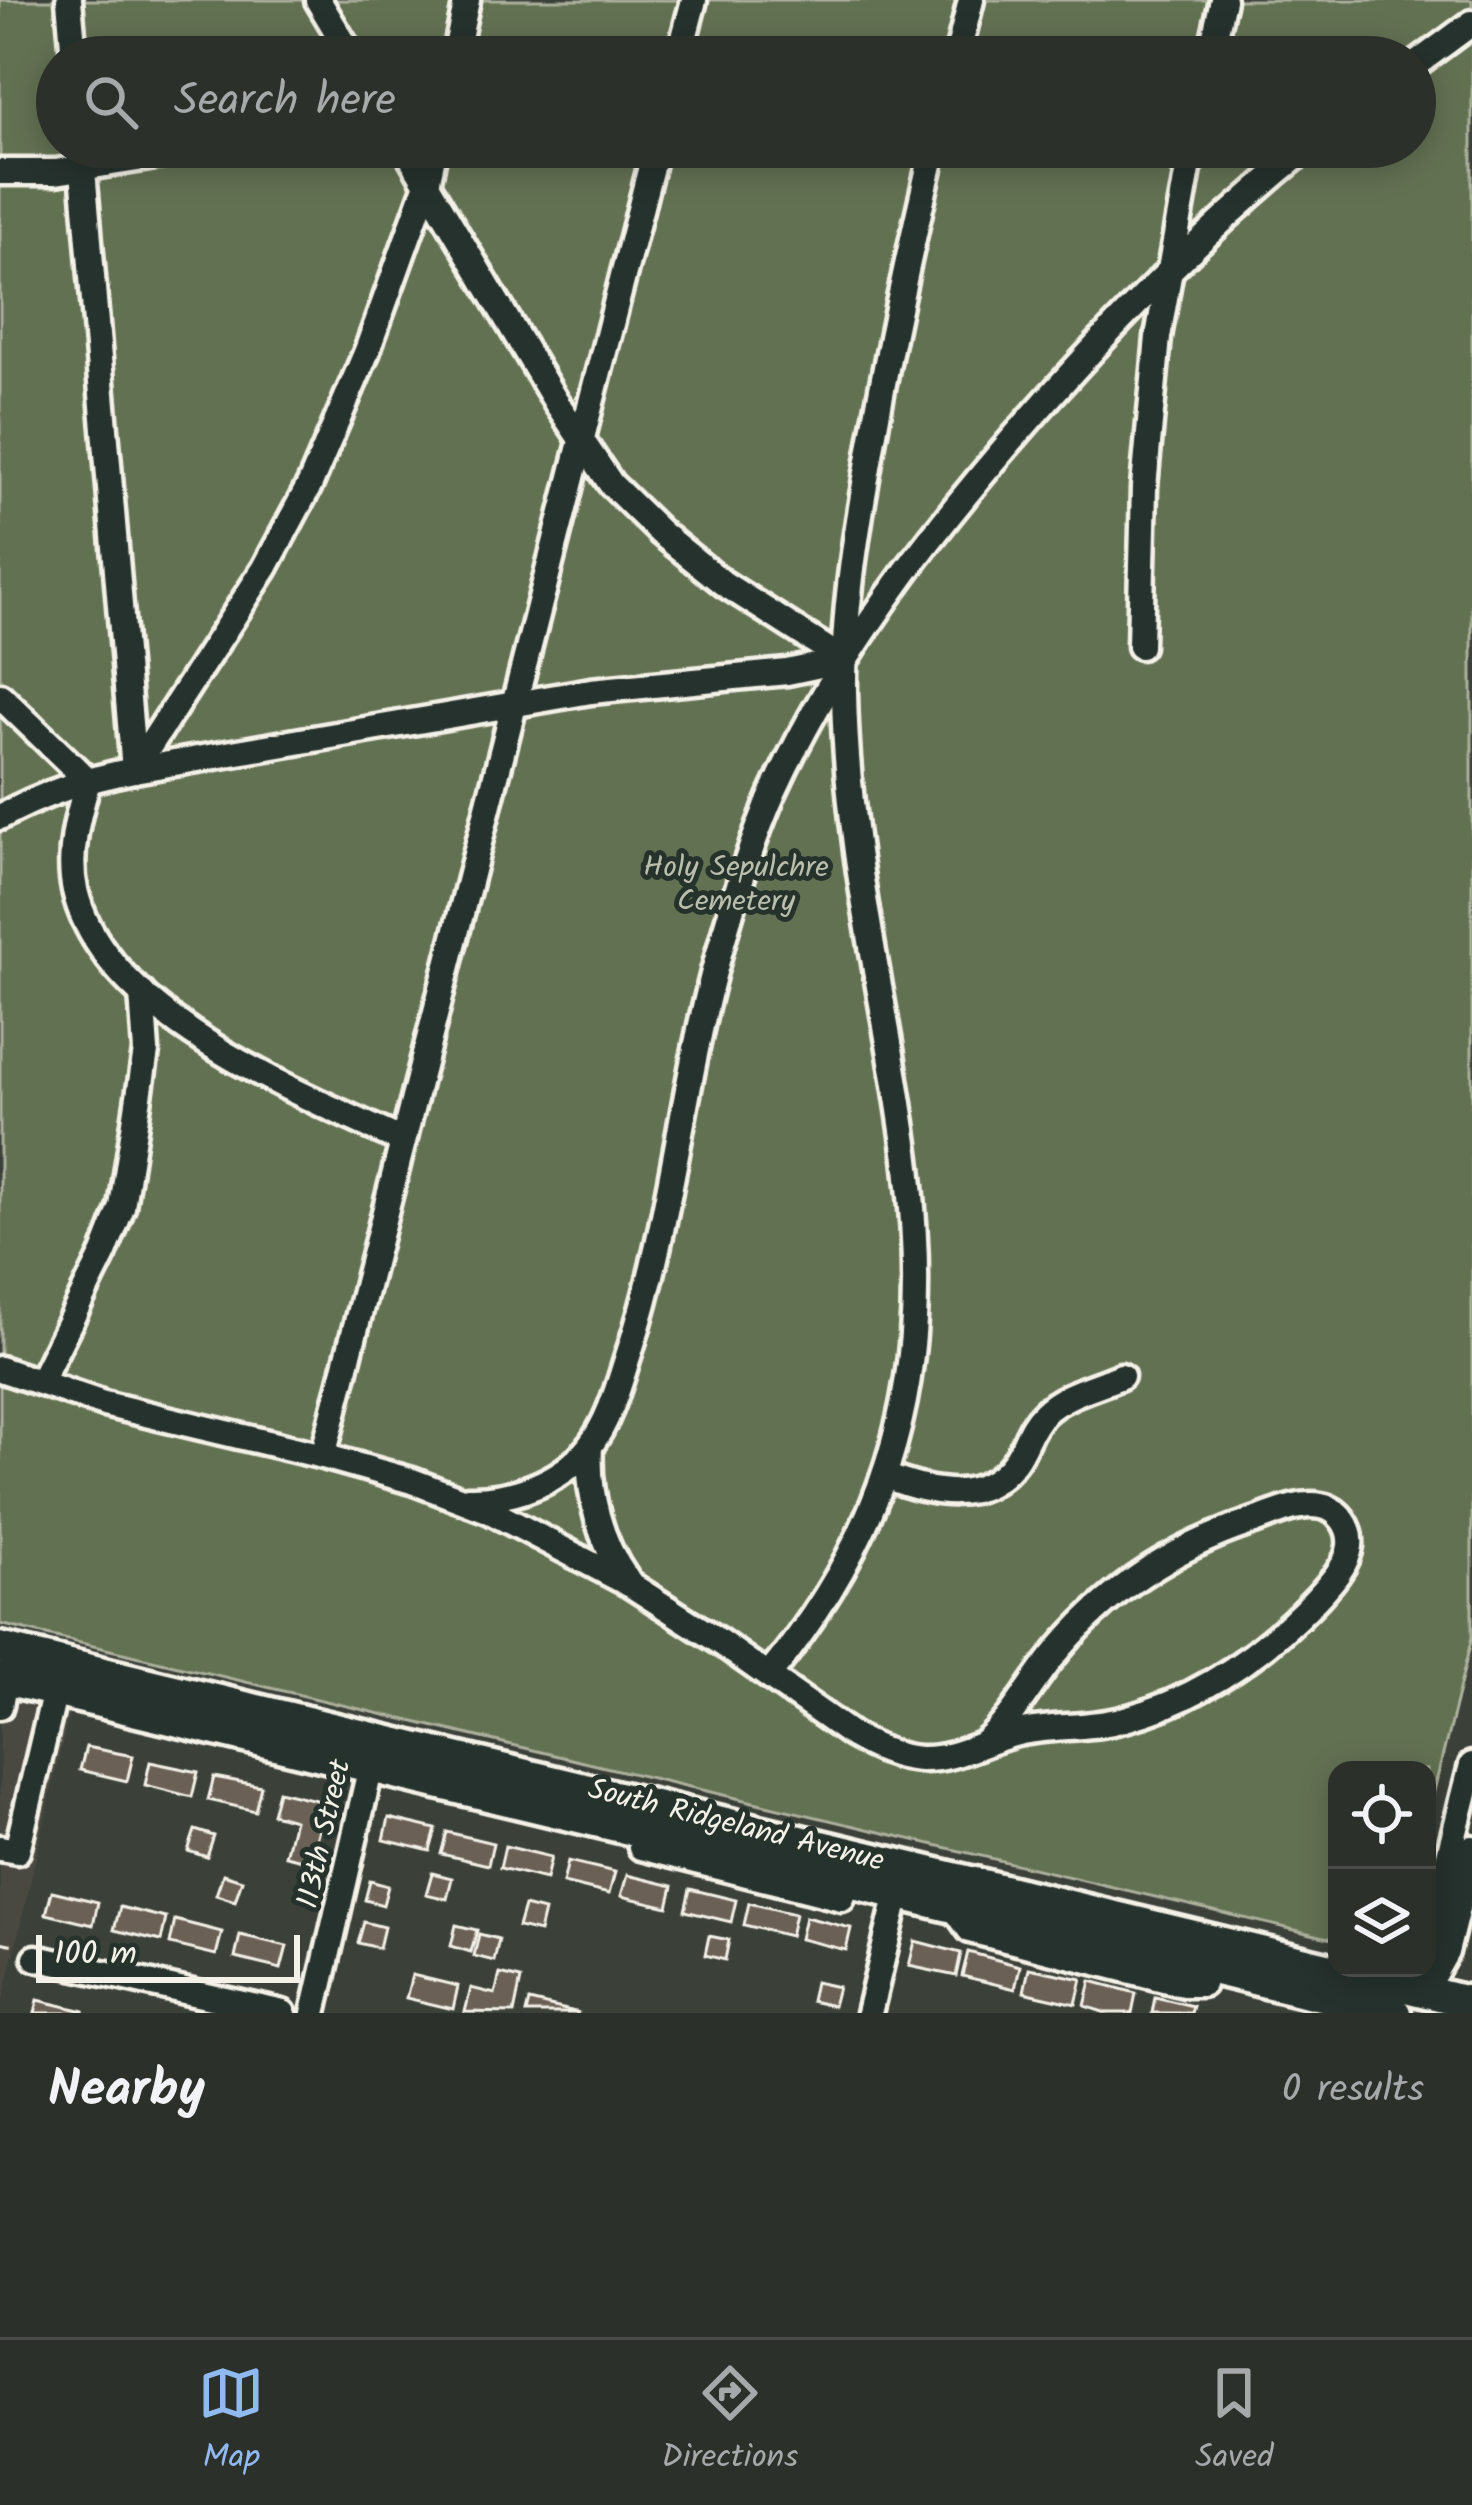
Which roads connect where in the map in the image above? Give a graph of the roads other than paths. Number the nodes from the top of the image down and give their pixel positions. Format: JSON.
{"nodes":[{"id":1,"x":69,"y":0,"type":"edge"},
{"id":2,"x":319,"y":0,"type":"edge"},
{"id":3,"x":467,"y":0,"type":"edge"},
{"id":4,"x":694,"y":0,"type":"edge"},
{"id":5,"x":971,"y":0,"type":"edge"},
{"id":6,"x":1223,"y":0,"type":"edge"},
{"id":7,"x":1472,"y":23,"type":"edge"},
{"id":8,"x":72,"y":36,"type":"edge"},
{"id":9,"x":340,"y":36,"type":"edge"},
{"id":10,"x":459,"y":36,"type":"edge"},
{"id":11,"x":685,"y":36,"type":"edge"},
{"id":12,"x":962,"y":36,"type":"edge"},
{"id":13,"x":1215,"y":36,"type":"edge"},
{"id":14,"x":1436,"y":50,"type":"edge"},
{"id":15,"x":36,"y":166,"type":"edge"},
{"id":16,"x":83,"y":168,"type":"edge"},
{"id":17,"x":418,"y":168,"type":"edge"},
{"id":18,"x":430,"y":168,"type":"edge"},
{"id":19,"x":651,"y":168,"type":"edge"},
{"id":20,"x":929,"y":168,"type":"edge"},
{"id":21,"x":1188,"y":168,"type":"edge"},
{"id":22,"x":1283,"y":168,"type":"edge"},
{"id":23,"x":0,"y":172,"type":"edge"},
{"id":24,"x":427,"y":184,"type":"junction"},
{"id":25,"x":1169,"y":270,"type":"junction"},
{"id":26,"x":581,"y":441,"type":"junction"},
{"id":27,"x":1140,"y":646,"type":"dead end"},
{"id":28,"x":844,"y":660,"type":"junction"},
{"id":29,"x":0,"y":697,"type":"edge"},
{"id":30,"x":514,"y":704,"type":"junction"},
{"id":31,"x":134,"y":770,"type":"junction"},
{"id":32,"x":88,"y":781,"type":"junction"},
{"id":33,"x":0,"y":817,"type":"edge"},
{"id":34,"x":142,"y":993,"type":"junction"},
{"id":35,"x":403,"y":1141,"type":"junction"},
{"id":36,"x":0,"y":1369,"type":"edge"},
{"id":37,"x":1121,"y":1376,"type":"dead end"},
{"id":38,"x":40,"y":1380,"type":"junction"},
{"id":39,"x":590,"y":1446,"type":"junction"},
{"id":40,"x":323,"y":1456,"type":"junction"},
{"id":41,"x":885,"y":1476,"type":"junction"},
{"id":42,"x":459,"y":1498,"type":"junction"},
{"id":43,"x":631,"y":1585,"type":"junction"},
{"id":44,"x":769,"y":1676,"type":"junction"},
{"id":45,"x":1,"y":1678,"type":"edge"},
{"id":46,"x":55,"y":1691,"type":"junction"},
{"id":47,"x":983,"y":1744,"type":"junction"},
{"id":48,"x":374,"y":1753,"type":"junction"},
{"id":49,"x":1472,"y":1766,"type":"edge"},
{"id":50,"x":0,"y":1848,"type":"edge"},
{"id":51,"x":1472,"y":1849,"type":"edge"},
{"id":52,"x":898,"y":1893,"type":"junction"},
{"id":53,"x":1436,"y":1906,"type":"edge"},
{"id":54,"x":31,"y":1953,"type":"road end"},
{"id":55,"x":1422,"y":1990,"type":"edge"},
{"id":56,"x":1472,"y":2003,"type":"edge"},
{"id":57,"x":283,"y":2013,"type":"edge"},
{"id":58,"x":314,"y":2013,"type":"edge"},
{"id":59,"x":869,"y":2013,"type":"edge"},
{"id":60,"x":1395,"y":2013,"type":"edge"}],
"edges":[{"from":1,"to":8,"type":"street"},
{"from":2,"to":9,"type":"street"},
{"from":3,"to":10,"type":"street"},
{"from":4,"to":11,"type":"street"},
{"from":5,"to":12,"type":"street"},
{"from":6,"to":13,"type":"street"},
{"from":7,"to":14,"type":"street"},
{"from":15,"to":23,"type":"street"},
{"from":16,"to":31,"type":"street"},
{"from":17,"to":24,"type":"street"},
{"from":18,"to":24,"type":"street"},
{"from":19,"to":26,"type":"street"},
{"from":20,"to":28,"type":"street"},
{"from":21,"to":25,"type":"street"},
{"from":22,"to":25,"type":"street"},
{"from":24,"to":26,"type":"street"},
{"from":24,"to":31,"type":"street"},
{"from":25,"to":27,"type":"street"},
{"from":25,"to":28,"type":"street"},
{"from":26,"to":28,"type":"street"},
{"from":26,"to":30,"type":"street"},
{"from":28,"to":30,"type":"street"},
{"from":28,"to":39,"type":"street"},
{"from":28,"to":41,"type":"street"},
{"from":29,"to":32,"type":"street"},
{"from":30,"to":31,"type":"street"},
{"from":30,"to":35,"type":"street"},
{"from":31,"to":32,"type":"street"},
{"from":32,"to":33,"type":"street"},
{"from":32,"to":34,"type":"street"},
{"from":34,"to":35,"type":"street"},
{"from":34,"to":38,"type":"street"},
{"from":35,"to":40,"type":"street"},
{"from":36,"to":38,"type":"street"},
{"from":37,"to":41,"type":"street"},
{"from":38,"to":40,"type":"street"},
{"from":39,"to":42,"type":"street"},
{"from":39,"to":43,"type":"street"},
{"from":40,"to":42,"type":"street"},
{"from":41,"to":44,"type":"street"},
{"from":42,"to":43,"type":"street"},
{"from":43,"to":44,"type":"street"},
{"from":44,"to":47,"type":"street"},
{"from":45,"to":46,"type":"main road","name":"South Ridgeland Avenue"},
{"from":45,"to":48,"type":"main road","name":"South Ridgeland Avenue"},
{"from":46,"to":48,"type":"main road","name":"South Ridgeland Avenue"},
{"from":46,"to":50,"type":"street"},
{"from":47,"to":47,"type":"street"},
{"from":48,"to":52,"type":"main road","name":"South Ridgeland Avenue"},
{"from":48,"to":55,"type":"main road","name":"South Ridgeland Avenue"},
{"from":48,"to":58,"type":"street","name":"113th Street"},
{"from":49,"to":53,"type":"street"},
{"from":51,"to":55,"type":"street"},
{"from":52,"to":59,"type":"street"},
{"from":52,"to":60,"type":"main road","name":"South Ridgeland Avenue"},
{"from":54,"to":57,"type":"street"},
{"from":55,"to":56,"type":"main road","name":"South Ridgeland Avenue"}]}
